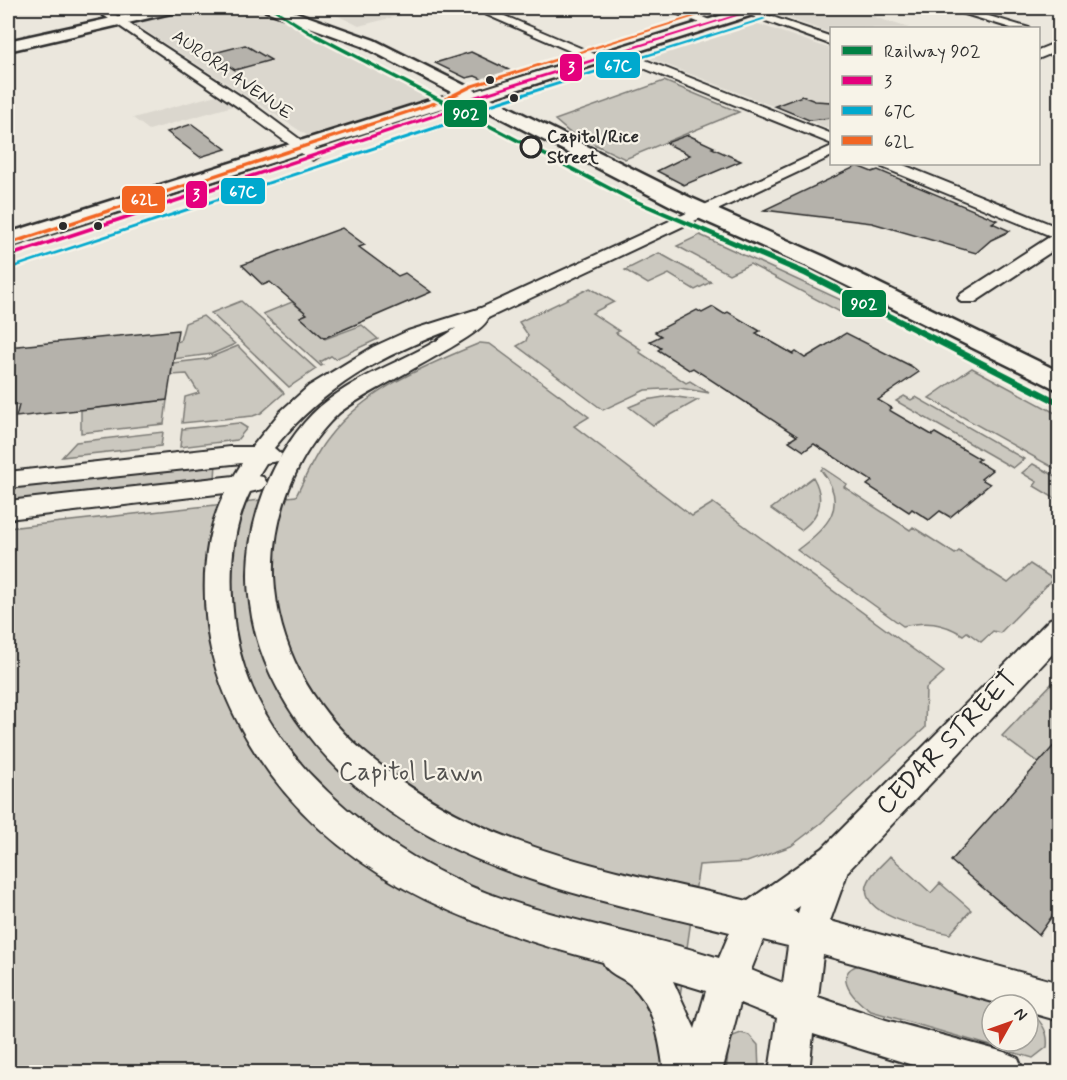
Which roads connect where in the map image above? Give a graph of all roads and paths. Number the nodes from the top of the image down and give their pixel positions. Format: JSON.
{"nodes":[{"id":1,"x":136,"y":8,"type":"edge"},
{"id":2,"x":175,"y":8,"type":"edge"},
{"id":3,"x":271,"y":8,"type":"edge"},
{"id":4,"x":307,"y":8,"type":"edge"},
{"id":5,"x":477,"y":8,"type":"edge"},
{"id":6,"x":669,"y":8,"type":"edge"},
{"id":7,"x":951,"y":8,"type":"edge"},
{"id":8,"x":746,"y":9,"type":"edge"},
{"id":9,"x":108,"y":14,"type":"edge"},
{"id":10,"x":708,"y":21,"type":"junction"},
{"id":11,"x":1019,"y":27,"type":"edge"},
{"id":12,"x":1046,"y":35,"type":"dead end"},
{"id":13,"x":8,"y":36,"type":"edge"},
{"id":14,"x":1059,"y":39,"type":"edge"},
{"id":15,"x":830,"y":41,"type":"edge"},
{"id":16,"x":368,"y":43,"type":"junction"},
{"id":17,"x":1059,"y":45,"type":"edge"},
{"id":18,"x":8,"y":46,"type":"edge"},
{"id":19,"x":1040,"y":54,"type":"edge"},
{"id":20,"x":606,"y":55,"type":"junction"},
{"id":21,"x":477,"y":97,"type":"junction"},
{"id":22,"x":830,"y":140,"type":"edge"},
{"id":23,"x":830,"y":150,"type":"edge"},
{"id":24,"x":307,"y":151,"type":"junction"},
{"id":25,"x":890,"y":165,"type":"edge"},
{"id":26,"x":699,"y":211,"type":"junction"},
{"id":27,"x":1059,"y":236,"type":"edge"},
{"id":28,"x":8,"y":240,"type":"edge"},
{"id":29,"x":8,"y":256,"type":"edge"},
{"id":30,"x":968,"y":298,"type":"dead end"},
{"id":31,"x":488,"y":312,"type":"junction"},
{"id":32,"x":1059,"y":383,"type":"edge"},
{"id":33,"x":256,"y":454,"type":"junction"},
{"id":34,"x":288,"y":469,"type":"junction"},
{"id":35,"x":8,"y":480,"type":"edge"},
{"id":36,"x":241,"y":484,"type":"junction"},
{"id":37,"x":8,"y":510,"type":"edge"},
{"id":38,"x":1059,"y":627,"type":"edge"},
{"id":39,"x":835,"y":860,"type":"junction"},
{"id":40,"x":753,"y":919,"type":"junction"},
{"id":41,"x":808,"y":932,"type":"junction"},
{"id":42,"x":599,"y":944,"type":"junction"},
{"id":43,"x":728,"y":980,"type":"junction"},
{"id":44,"x":1059,"y":1002,"type":"edge"},
{"id":45,"x":798,"y":1009,"type":"junction"},
{"id":46,"x":684,"y":1072,"type":"edge"},
{"id":47,"x":702,"y":1072,"type":"edge"},
{"id":48,"x":789,"y":1072,"type":"edge"},
{"id":49,"x":1004,"y":1072,"type":"edge"}],
"edges":[{"from":1,"to":9,"type":"main road"},
{"from":2,"to":9,"type":"main road"},
{"from":3,"to":16,"type":"main road"},
{"from":4,"to":16,"type":"main road"},
{"from":5,"to":20,"type":"street"},
{"from":6,"to":10,"type":"street"},
{"from":7,"to":11,"type":"street"},
{"from":8,"to":10,"type":"main road"},
{"from":8,"to":15,"type":"street"},
{"from":9,"to":13,"type":"main road"},
{"from":9,"to":18,"type":"main road"},
{"from":9,"to":24,"type":"street","name":"AURORA AVENUE"},
{"from":10,"to":20,"type":"main road"},
{"from":12,"to":14,"type":"street"},
{"from":16,"to":21,"type":"main road"},
{"from":17,"to":19,"type":"street"},
{"from":20,"to":21,"type":"main road"},
{"from":20,"to":22,"type":"street"},
{"from":21,"to":24,"type":"main road"},
{"from":21,"to":26,"type":"main road"},
{"from":23,"to":26,"type":"street"},
{"from":24,"to":28,"type":"main road"},
{"from":24,"to":29,"type":"main road"},
{"from":25,"to":27,"type":"street"},
{"from":26,"to":31,"type":"street"},
{"from":26,"to":32,"type":"main road"},
{"from":27,"to":30,"type":"street"},
{"from":31,"to":33,"type":"street"},
{"from":31,"to":34,"type":"street"},
{"from":33,"to":34,"type":"street"},
{"from":33,"to":35,"type":"street"},
{"from":33,"to":36,"type":"street"},
{"from":34,"to":36,"type":"street"},
{"from":34,"to":40,"type":"street"},
{"from":36,"to":37,"type":"street"},
{"from":36,"to":42,"type":"street"},
{"from":38,"to":39,"type":"street","name":"CEDAR STREET"},
{"from":39,"to":40,"type":"street","name":"CEDAR STREET"},
{"from":39,"to":41,"type":"street","name":"CEDAR STREET"},
{"from":40,"to":41,"type":"street"},
{"from":40,"to":43,"type":"street"},
{"from":41,"to":44,"type":"street"},
{"from":41,"to":45,"type":"street","name":"CEDAR STREET"},
{"from":42,"to":43,"type":"street"},
{"from":42,"to":46,"type":"street"},
{"from":43,"to":45,"type":"street"},
{"from":43,"to":47,"type":"street"},
{"from":45,"to":48,"type":"street","name":"CEDAR STREET"},
{"from":45,"to":49,"type":"street"}]}
